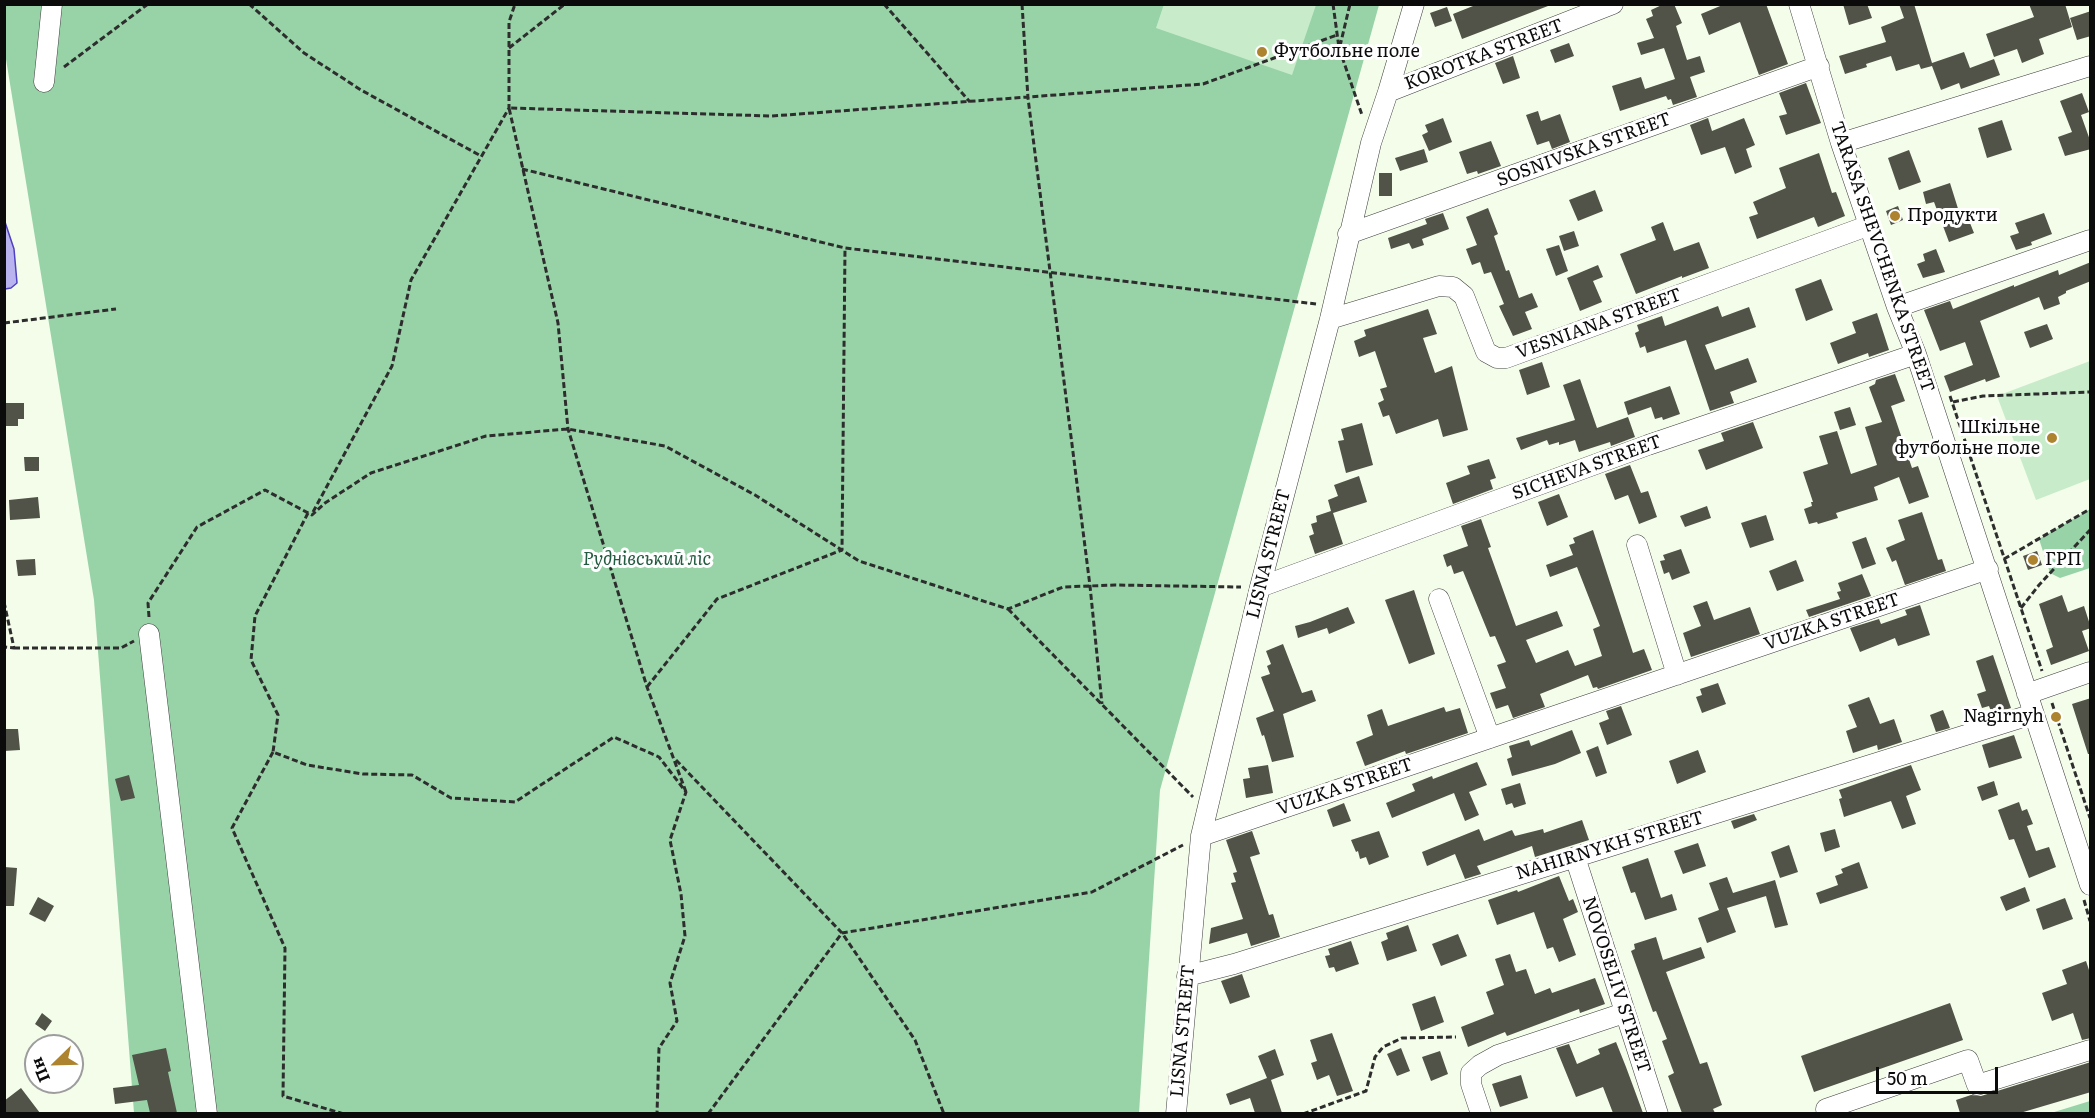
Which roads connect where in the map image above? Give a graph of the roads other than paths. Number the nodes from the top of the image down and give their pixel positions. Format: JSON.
{"nodes":[{"id":1,"x":52,"y":4,"type":"edge"},
{"id":2,"x":1414,"y":4,"type":"edge"},
{"id":3,"x":1613,"y":4,"type":"edge"},
{"id":4,"x":1799,"y":4,"type":"edge"},
{"id":5,"x":1819,"y":66,"type":"junction"},
{"id":6,"x":2091,"y":66,"type":"edge"},
{"id":7,"x":44,"y":82,"type":"road end"},
{"id":8,"x":1388,"y":92,"type":"junction"},
{"id":9,"x":1841,"y":143,"type":"junction"},
{"id":10,"x":1870,"y":225,"type":"junction"},
{"id":11,"x":1348,"y":234,"type":"junction"},
{"id":12,"x":2091,"y":240,"type":"edge"},
{"id":13,"x":1897,"y":306,"type":"junction"},
{"id":14,"x":1331,"y":313,"type":"junction"},
{"id":15,"x":1916,"y":354,"type":"junction"},
{"id":16,"x":1637,"y":545,"type":"dead end"},
{"id":17,"x":1988,"y":569,"type":"junction"},
{"id":18,"x":1260,"y":587,"type":"junction"},
{"id":19,"x":1439,"y":600,"type":"dead end"},
{"id":20,"x":149,"y":634,"type":"road end"},
{"id":21,"x":2091,"y":672,"type":"edge"},
{"id":22,"x":1677,"y":675,"type":"junction"},
{"id":23,"x":2027,"y":694,"type":"junction"},
{"id":24,"x":2033,"y":714,"type":"junction"},
{"id":25,"x":1490,"y":738,"type":"junction"},
{"id":26,"x":1200,"y":836,"type":"junction"},
{"id":27,"x":1575,"y":857,"type":"junction"},
{"id":28,"x":2091,"y":885,"type":"edge"},
{"id":29,"x":1187,"y":976,"type":"junction"},
{"id":30,"x":1624,"y":1014,"type":"junction"},
{"id":31,"x":2091,"y":1050,"type":"edge"},
{"id":32,"x":207,"y":1113,"type":"edge"},
{"id":33,"x":1176,"y":1113,"type":"edge"},
{"id":34,"x":1481,"y":1113,"type":"edge"},
{"id":35,"x":1658,"y":1113,"type":"edge"},
{"id":36,"x":1827,"y":1113,"type":"edge"}],
"edges":[{"from":1,"to":7,"type":"street"},
{"from":2,"to":8,"type":"street","name":"LISNA STREET"},
{"from":3,"to":8,"type":"street","name":"KOROTKA STREET"},
{"from":4,"to":5,"type":"street","name":"TARASA SHEVCHENKA STREET"},
{"from":5,"to":9,"type":"street","name":"TARASA SHEVCHENKA STREET"},
{"from":5,"to":11,"type":"street","name":"SOSNIVSKA STREET"},
{"from":6,"to":9,"type":"street"},
{"from":8,"to":11,"type":"street","name":"LISNA STREET"},
{"from":9,"to":10,"type":"street","name":"TARASA SHEVCHENKA STREET"},
{"from":10,"to":13,"type":"street","name":"TARASA SHEVCHENKA STREET"},
{"from":10,"to":14,"type":"street","name":"VESNIANA STREET"},
{"from":11,"to":14,"type":"street","name":"LISNA STREET"},
{"from":12,"to":13,"type":"street"},
{"from":13,"to":15,"type":"street","name":"TARASA SHEVCHENKA STREET"},
{"from":14,"to":18,"type":"street","name":"LISNA STREET"},
{"from":15,"to":17,"type":"street","name":"TARASA SHEVCHENKA STREET"},
{"from":15,"to":18,"type":"street","name":"SICHEVA STREET"},
{"from":16,"to":22,"type":"street"},
{"from":17,"to":22,"type":"street","name":"VUZKA STREET"},
{"from":17,"to":23,"type":"street","name":"TARASA SHEVCHENKA STREET"},
{"from":18,"to":26,"type":"street","name":"LISNA STREET"},
{"from":19,"to":25,"type":"street"},
{"from":20,"to":32,"type":"street"},
{"from":21,"to":23,"type":"street"},
{"from":22,"to":25,"type":"street","name":"VUZKA STREET"},
{"from":23,"to":24,"type":"street","name":"TARASA SHEVCHENKA STREET"},
{"from":24,"to":27,"type":"street","name":"NAHIRNYKH STREET"},
{"from":24,"to":28,"type":"street","name":"TARASA SHEVCHENKA STREET"},
{"from":25,"to":26,"type":"street","name":"VUZKA STREET"},
{"from":26,"to":29,"type":"street","name":"LISNA STREET"},
{"from":27,"to":29,"type":"street","name":"NAHIRNYKH STREET"},
{"from":27,"to":30,"type":"street","name":"NOVOSELIV STREET"},
{"from":29,"to":33,"type":"street","name":"LISNA STREET"},
{"from":30,"to":34,"type":"street"},
{"from":30,"to":35,"type":"street","name":"NOVOSELIV STREET"},
{"from":31,"to":36,"type":"street"}]}
